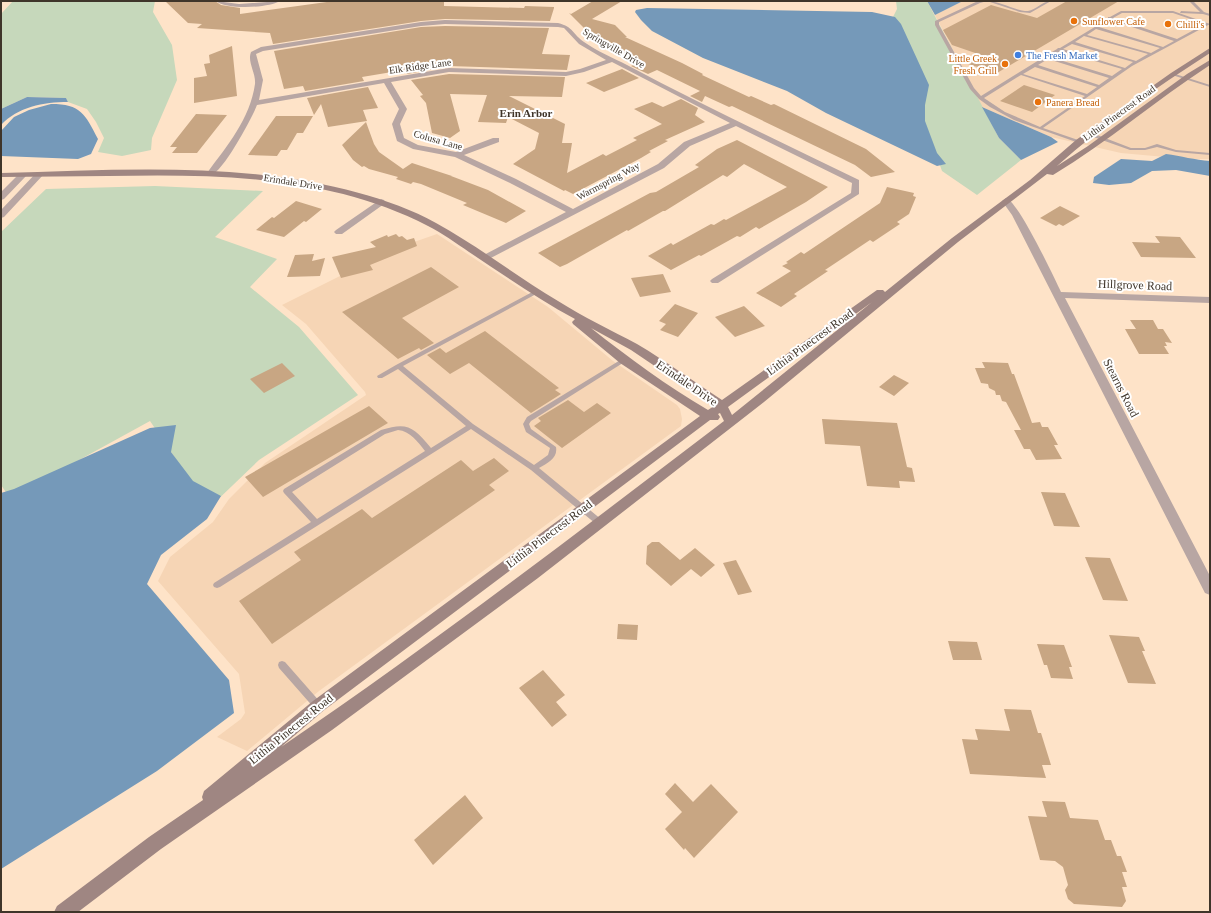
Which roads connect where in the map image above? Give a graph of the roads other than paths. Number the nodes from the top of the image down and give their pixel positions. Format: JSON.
{"nodes":[{"id":1,"x":219,"y":1,"type":"edge"},
{"id":2,"x":277,"y":1,"type":"edge"},
{"id":3,"x":985,"y":1,"type":"edge"},
{"id":4,"x":989,"y":1,"type":"edge"},
{"id":5,"x":1049,"y":1,"type":"edge"},
{"id":6,"x":1191,"y":1,"type":"edge"},
{"id":7,"x":1173,"y":12,"type":"junction"},
{"id":8,"x":1203,"y":13,"type":"junction"},
{"id":9,"x":1210,"y":15,"type":"edge"},
{"id":10,"x":1109,"y":18,"type":"junction"},
{"id":11,"x":1095,"y":27,"type":"junction"},
{"id":12,"x":1083,"y":35,"type":"junction"},
{"id":13,"x":1176,"y":40,"type":"junction"},
{"id":14,"x":1071,"y":42,"type":"junction"},
{"id":15,"x":1163,"y":48,"type":"junction"},
{"id":16,"x":1059,"y":49,"type":"junction"},
{"id":17,"x":1210,"y":50,"type":"edge"},
{"id":18,"x":1151,"y":54,"type":"junction"},
{"id":19,"x":1046,"y":57,"type":"junction"},
{"id":20,"x":612,"y":60,"type":"junction"},
{"id":21,"x":1136,"y":62,"type":"junction"},
{"id":22,"x":1210,"y":62,"type":"edge"},
{"id":23,"x":1034,"y":65,"type":"junction"},
{"id":24,"x":1125,"y":70,"type":"junction"},
{"id":25,"x":1020,"y":74,"type":"junction"},
{"id":26,"x":1173,"y":74,"type":"junction"},
{"id":27,"x":1113,"y":78,"type":"junction"},
{"id":28,"x":1184,"y":78,"type":"junction"},
{"id":29,"x":386,"y":80,"type":"junction"},
{"id":30,"x":1210,"y":86,"type":"edge"},
{"id":31,"x":1100,"y":87,"type":"junction"},
{"id":32,"x":1087,"y":95,"type":"junction"},
{"id":33,"x":981,"y":98,"type":"junction"},
{"id":34,"x":255,"y":102,"type":"junction"},
{"id":35,"x":738,"y":123,"type":"junction"},
{"id":36,"x":1041,"y":128,"type":"junction"},
{"id":37,"x":1090,"y":134,"type":"junction"},
{"id":38,"x":1102,"y":139,"type":"junction"},
{"id":39,"x":496,"y":140,"type":"dead end"},
{"id":40,"x":1079,"y":142,"type":"junction"},
{"id":41,"x":1210,"y":154,"type":"edge"},
{"id":42,"x":457,"y":155,"type":"junction"},
{"id":43,"x":211,"y":173,"type":"junction"},
{"id":44,"x":40,"y":174,"type":"junction"},
{"id":45,"x":1,"y":175,"type":"edge"},
{"id":46,"x":23,"y":175,"type":"junction"},
{"id":47,"x":1033,"y":182,"type":"junction"},
{"id":48,"x":1,"y":197,"type":"edge"},
{"id":49,"x":1,"y":200,"type":"edge"},
{"id":50,"x":16,"y":201,"type":"junction"},
{"id":51,"x":381,"y":202,"type":"junction"},
{"id":52,"x":1006,"y":202,"type":"junction"},
{"id":53,"x":572,"y":212,"type":"junction"},
{"id":54,"x":1,"y":215,"type":"edge"},
{"id":55,"x":339,"y":232,"type":"dead end"},
{"id":56,"x":955,"y":240,"type":"junction"},
{"id":57,"x":485,"y":258,"type":"junction"},
{"id":58,"x":715,"y":281,"type":"dead end"},
{"id":59,"x":536,"y":292,"type":"junction"},
{"id":60,"x":1059,"y":295,"type":"junction"},
{"id":61,"x":1210,"y":300,"type":"edge"},
{"id":62,"x":555,"y":304,"type":"junction"},
{"id":63,"x":624,"y":360,"type":"junction"},
{"id":64,"x":398,"y":366,"type":"junction"},
{"id":65,"x":380,"y":376,"type":"dead end"},
{"id":66,"x":685,"y":402,"type":"junction"},
{"id":67,"x":722,"y":406,"type":"junction"},
{"id":68,"x":708,"y":416,"type":"junction"},
{"id":69,"x":730,"y":422,"type":"junction"},
{"id":70,"x":471,"y":426,"type":"junction"},
{"id":71,"x":690,"y":429,"type":"junction"},
{"id":72,"x":430,"y":452,"type":"junction"},
{"id":73,"x":534,"y":468,"type":"junction"},
{"id":74,"x":583,"y":509,"type":"junction"},
{"id":75,"x":599,"y":522,"type":"junction"},
{"id":76,"x":316,"y":523,"type":"junction"},
{"id":77,"x":217,"y":585,"type":"dead end"},
{"id":78,"x":1210,"y":589,"type":"edge"},
{"id":79,"x":282,"y":665,"type":"dead end"},
{"id":80,"x":318,"y":706,"type":"junction"},
{"id":81,"x":155,"y":843,"type":"junction"},
{"id":82,"x":63,"y":912,"type":"edge"}],
"edges":[{"from":1,"to":2,"type":"street"},
{"from":3,"to":33,"type":"lane"},
{"from":4,"to":5,"type":"lane"},
{"from":6,"to":8,"type":"lane"},
{"from":7,"to":8,"type":"lane"},
{"from":7,"to":10,"type":"lane"},
{"from":7,"to":13,"type":"lane"},
{"from":8,"to":9,"type":"lane"},
{"from":10,"to":11,"type":"lane"},
{"from":10,"to":13,"type":"lane"},
{"from":11,"to":12,"type":"lane"},
{"from":11,"to":15,"type":"lane"},
{"from":12,"to":14,"type":"lane"},
{"from":12,"to":18,"type":"lane"},
{"from":13,"to":15,"type":"lane"},
{"from":14,"to":16,"type":"lane"},
{"from":14,"to":21,"type":"lane"},
{"from":15,"to":18,"type":"lane"},
{"from":16,"to":19,"type":"lane"},
{"from":16,"to":24,"type":"lane"},
{"from":17,"to":26,"type":"main road","name":"Lithia Pinecrest Road"},
{"from":18,"to":21,"type":"lane"},
{"from":19,"to":23,"type":"lane"},
{"from":19,"to":27,"type":"lane"},
{"from":20,"to":29,"type":"street","name":"Elk Ridge Lane"},
{"from":20,"to":34,"type":"street","name":"Springville Drive"},
{"from":20,"to":35,"type":"street","name":"Springville Drive"},
{"from":21,"to":24,"type":"lane"},
{"from":22,"to":28,"type":"main road","name":"Lithia Pinecrest Road"},
{"from":23,"to":25,"type":"lane"},
{"from":23,"to":31,"type":"lane"},
{"from":24,"to":27,"type":"lane"},
{"from":25,"to":32,"type":"lane"},
{"from":25,"to":33,"type":"lane"},
{"from":26,"to":28,"type":"lane"},
{"from":26,"to":37,"type":"main road","name":"Lithia Pinecrest Road"},
{"from":27,"to":31,"type":"lane"},
{"from":28,"to":30,"type":"lane"},
{"from":28,"to":38,"type":"main road","name":"Lithia Pinecrest Road"},
{"from":29,"to":34,"type":"street","name":"Elk Ridge Lane"},
{"from":29,"to":42,"type":"street","name":"Colusa Lane"},
{"from":31,"to":32,"type":"lane"},
{"from":32,"to":36,"type":"lane"},
{"from":33,"to":36,"type":"lane"},
{"from":34,"to":43,"type":"street","name":"Springville Drive"},
{"from":35,"to":53,"type":"street","name":"Warmspring Way"},
{"from":35,"to":58,"type":"street","name":"Springville Drive"},
{"from":36,"to":40,"type":"lane"},
{"from":37,"to":38,"type":"lane"},
{"from":37,"to":40,"type":"main road","name":"Lithia Pinecrest Road"},
{"from":38,"to":41,"type":"lane"},
{"from":38,"to":47,"type":"main road","name":"Lithia Pinecrest Road"},
{"from":39,"to":42,"type":"street"},
{"from":40,"to":47,"type":"main road","name":"Lithia Pinecrest Road"},
{"from":42,"to":53,"type":"street","name":"Colusa Lane"},
{"from":43,"to":44,"type":"main road","name":"Erindale Drive"},
{"from":43,"to":51,"type":"main road","name":"Erindale Drive"},
{"from":44,"to":46,"type":"main road","name":"Erindale Drive"},
{"from":44,"to":50,"type":"street"},
{"from":45,"to":46,"type":"main road","name":"Erindale Drive"},
{"from":46,"to":48,"type":"street"},
{"from":47,"to":52,"type":"main road","name":"Lithia Pinecrest Road"},
{"from":49,"to":50,"type":"street"},
{"from":50,"to":54,"type":"street"},
{"from":51,"to":55,"type":"street"},
{"from":51,"to":57,"type":"main road","name":"Erindale Drive"},
{"from":52,"to":56,"type":"main road","name":"Lithia Pinecrest Road"},
{"from":52,"to":60,"type":"street","name":"Stearns Road"},
{"from":53,"to":57,"type":"street","name":"Warmspring Way"},
{"from":56,"to":67,"type":"main road","name":"Lithia Pinecrest Road"},
{"from":56,"to":69,"type":"main road","name":"Lithia Pinecrest Road"},
{"from":57,"to":59,"type":"main road","name":"Erindale Drive"},
{"from":59,"to":62,"type":"main road","name":"Erindale Drive"},
{"from":59,"to":64,"type":"lane"},
{"from":60,"to":61,"type":"street","name":"Hillgrove Road"},
{"from":60,"to":78,"type":"street","name":"Stearns Road"},
{"from":62,"to":63,"type":"main road","name":"Erindale Drive"},
{"from":62,"to":67,"type":"main road","name":"Erindale Drive"},
{"from":63,"to":66,"type":"main road","name":"Erindale Drive"},
{"from":63,"to":73,"type":"lane"},
{"from":64,"to":65,"type":"lane"},
{"from":64,"to":70,"type":"lane"},
{"from":66,"to":68,"type":"main road","name":"Erindale Drive"},
{"from":66,"to":71,"type":"main road"},
{"from":67,"to":68,"type":"main road","name":"Lithia Pinecrest Road"},
{"from":67,"to":69,"type":"main road","name":"Erindale Drive"},
{"from":68,"to":69,"type":"main road","name":"Erindale Drive"},
{"from":68,"to":71,"type":"main road","name":"Lithia Pinecrest Road"},
{"from":69,"to":75,"type":"main road","name":"Lithia Pinecrest Road"},
{"from":70,"to":72,"type":"lane"},
{"from":70,"to":73,"type":"lane"},
{"from":71,"to":74,"type":"main road","name":"Lithia Pinecrest Road"},
{"from":72,"to":76,"type":"lane"},
{"from":72,"to":76,"type":"lane"},
{"from":73,"to":74,"type":"lane"},
{"from":74,"to":75,"type":"lane"},
{"from":74,"to":80,"type":"main road","name":"Lithia Pinecrest Road"},
{"from":75,"to":81,"type":"main road","name":"Lithia Pinecrest Road"},
{"from":76,"to":77,"type":"lane"},
{"from":79,"to":80,"type":"lane"},
{"from":80,"to":81,"type":"main road","name":"Lithia Pinecrest Road"},
{"from":81,"to":82,"type":"main road","name":"Lithia Pinecrest Road"}]}
